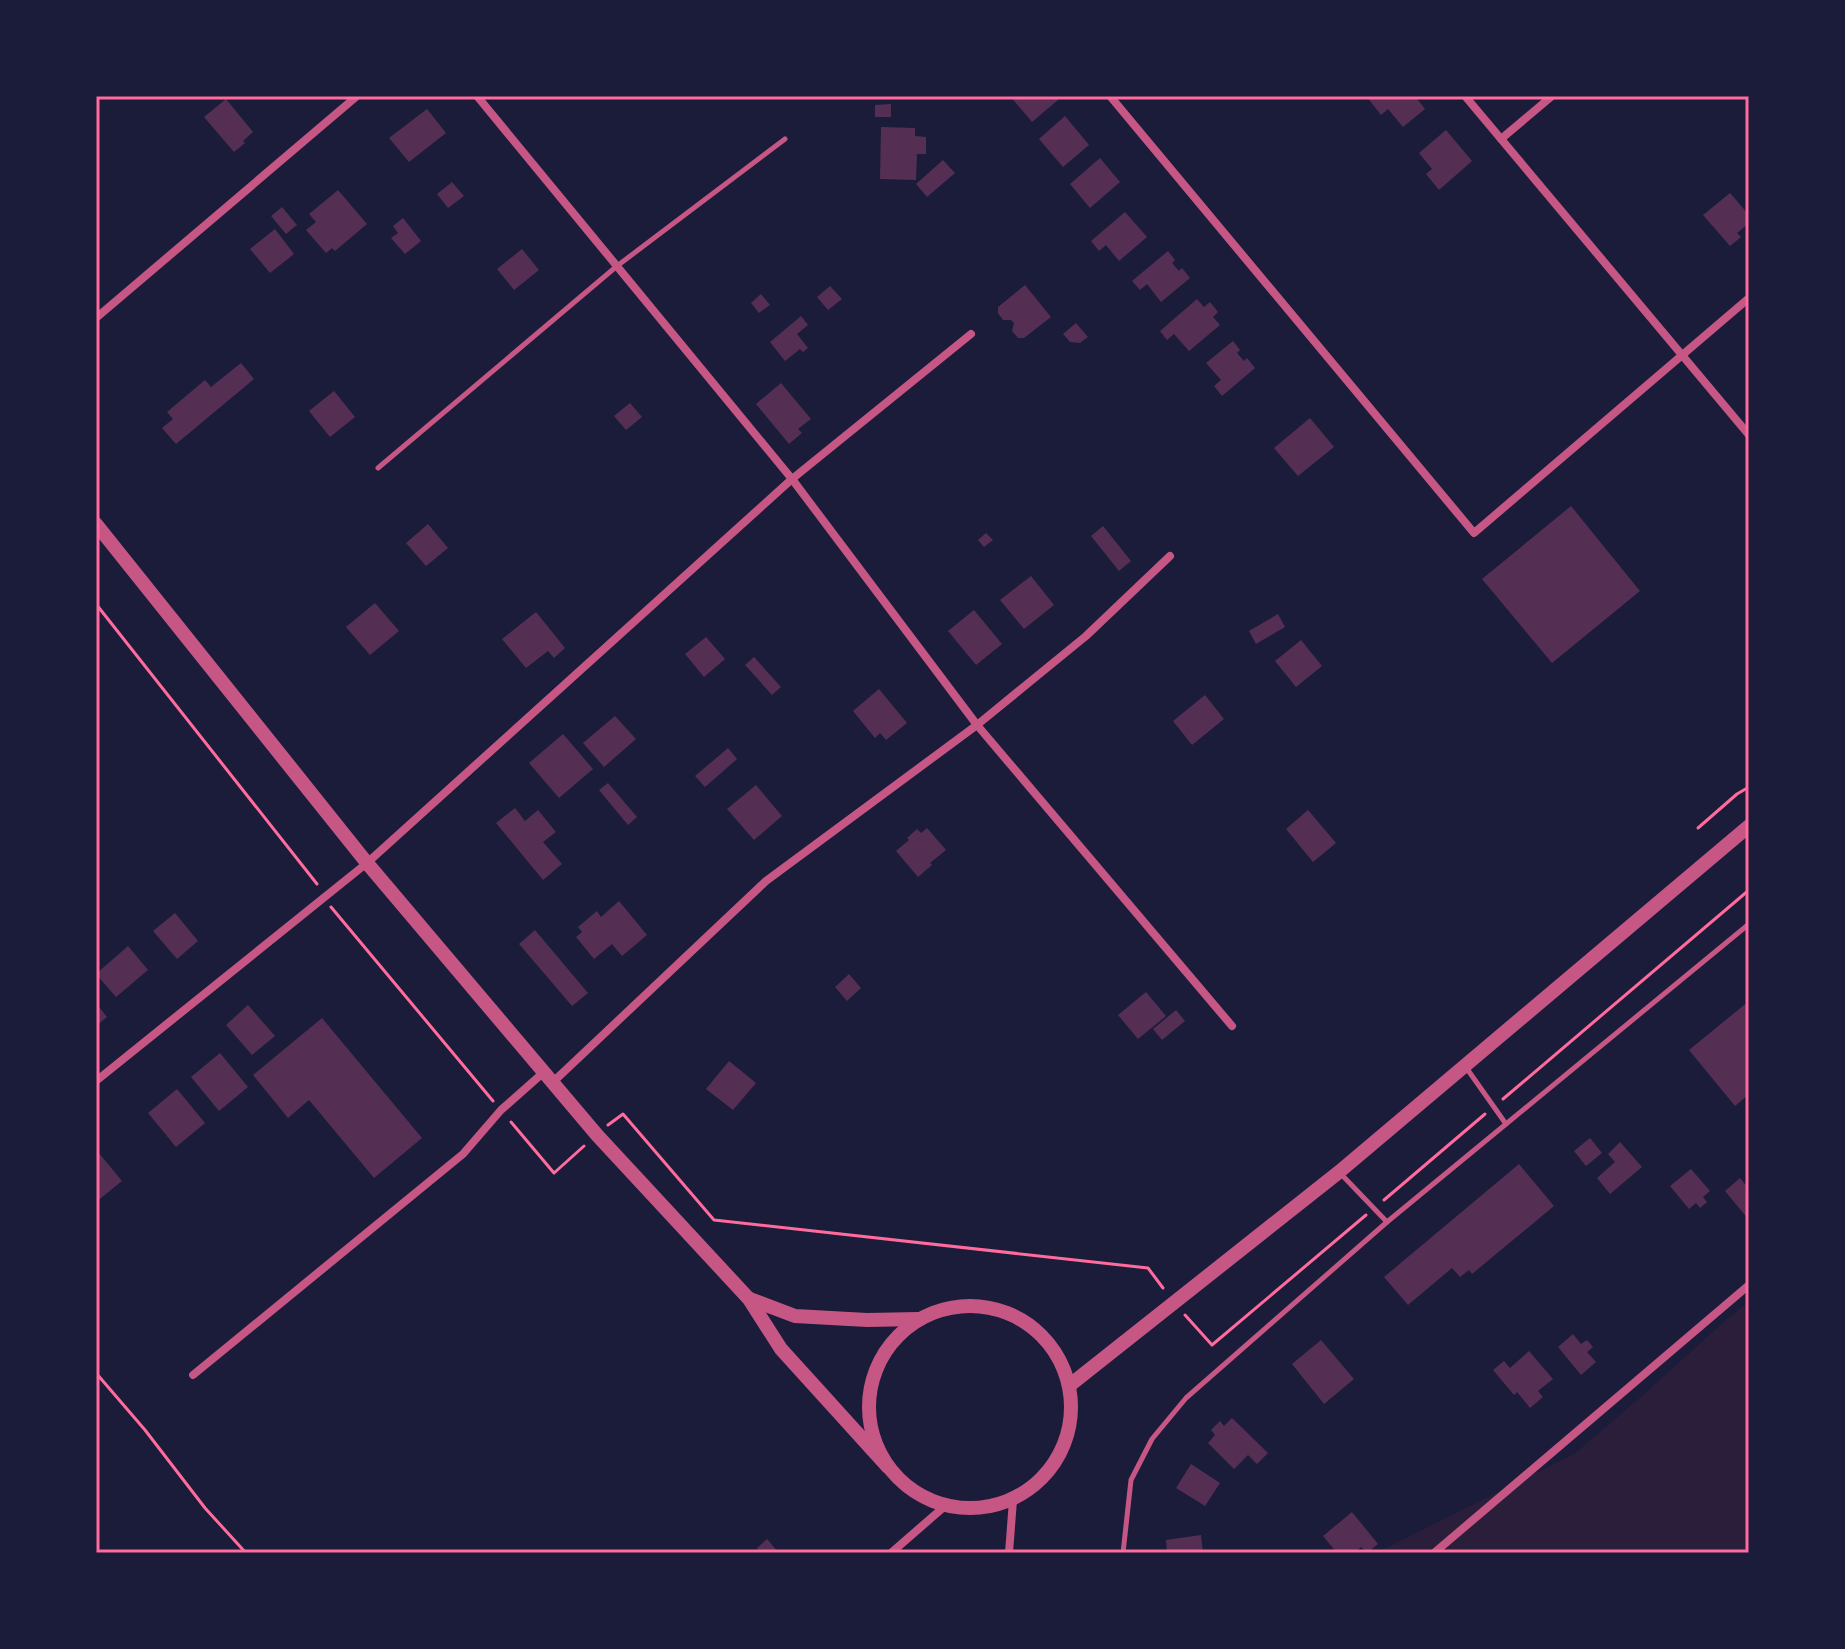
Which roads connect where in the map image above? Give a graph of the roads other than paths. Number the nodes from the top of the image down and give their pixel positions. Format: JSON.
{"nodes":[{"id":1,"x":357,"y":96,"type":"edge"},
{"id":2,"x":477,"y":96,"type":"edge"},
{"id":3,"x":1110,"y":96,"type":"edge"},
{"id":4,"x":1465,"y":96,"type":"edge"},
{"id":5,"x":1552,"y":96,"type":"edge"},
{"id":6,"x":785,"y":139,"type":"dead end"},
{"id":7,"x":1501,"y":139,"type":"junction"},
{"id":8,"x":617,"y":266,"type":"junction"},
{"id":9,"x":1749,"y":298,"type":"edge"},
{"id":10,"x":96,"y":318,"type":"edge"},
{"id":11,"x":971,"y":334,"type":"dead end"},
{"id":12,"x":1681,"y":354,"type":"junction"},
{"id":13,"x":1749,"y":435,"type":"edge"},
{"id":14,"x":378,"y":468,"type":"dead end"},
{"id":15,"x":792,"y":479,"type":"junction"},
{"id":16,"x":96,"y":524,"type":"edge"},
{"id":17,"x":1170,"y":556,"type":"dead end"},
{"id":18,"x":977,"y":725,"type":"junction"},
{"id":19,"x":1749,"y":826,"type":"edge"},
{"id":20,"x":367,"y":863,"type":"junction"},
{"id":21,"x":1749,"y":924,"type":"edge"},
{"id":22,"x":1232,"y":1026,"type":"dead end"},
{"id":23,"x":1464,"y":1066,"type":"junction"},
{"id":24,"x":548,"y":1077,"type":"junction"},
{"id":25,"x":96,"y":1081,"type":"edge"},
{"id":26,"x":1506,"y":1124,"type":"junction"},
{"id":27,"x":1339,"y":1172,"type":"junction"},
{"id":28,"x":1387,"y":1222,"type":"junction"},
{"id":29,"x":1749,"y":1285,"type":"edge"},
{"id":30,"x":749,"y":1299,"type":"junction"},
{"id":31,"x":919,"y":1319,"type":"junction"},
{"id":32,"x":193,"y":1375,"type":"dead end"},
{"id":33,"x":1070,"y":1385,"type":"junction"},
{"id":34,"x":888,"y":1467,"type":"junction"},
{"id":35,"x":1013,"y":1500,"type":"junction"},
{"id":36,"x":945,"y":1506,"type":"junction"},
{"id":37,"x":891,"y":1553,"type":"edge"},
{"id":38,"x":1009,"y":1553,"type":"edge"},
{"id":39,"x":1123,"y":1553,"type":"edge"},
{"id":40,"x":1434,"y":1553,"type":"edge"}],
"edges":[{"from":1,"to":10,"type":"street"},
{"from":2,"to":8,"type":"street"},
{"from":3,"to":12,"type":"street"},
{"from":4,"to":7,"type":"street"},
{"from":5,"to":7,"type":"street"},
{"from":6,"to":8,"type":"lane"},
{"from":7,"to":12,"type":"street"},
{"from":8,"to":14,"type":"lane"},
{"from":8,"to":15,"type":"street"},
{"from":9,"to":12,"type":"street"},
{"from":11,"to":15,"type":"street"},
{"from":12,"to":13,"type":"street"},
{"from":15,"to":18,"type":"street"},
{"from":15,"to":20,"type":"street"},
{"from":16,"to":20,"type":"street"},
{"from":17,"to":18,"type":"street"},
{"from":18,"to":22,"type":"street"},
{"from":18,"to":24,"type":"street"},
{"from":19,"to":23,"type":"street"},
{"from":20,"to":24,"type":"street"},
{"from":20,"to":25,"type":"street"},
{"from":21,"to":26,"type":"lane"},
{"from":23,"to":26,"type":"lane"},
{"from":23,"to":27,"type":"street"},
{"from":24,"to":30,"type":"street"},
{"from":24,"to":32,"type":"street"},
{"from":26,"to":28,"type":"lane"},
{"from":27,"to":28,"type":"lane"},
{"from":27,"to":33,"type":"street"},
{"from":28,"to":39,"type":"lane"},
{"from":29,"to":40,"type":"street"},
{"from":30,"to":31,"type":"street"},
{"from":30,"to":34,"type":"street"},
{"from":31,"to":33,"type":"street"},
{"from":31,"to":34,"type":"street"},
{"from":33,"to":35,"type":"street"},
{"from":34,"to":36,"type":"street"},
{"from":35,"to":36,"type":"street"},
{"from":35,"to":38,"type":"street"},
{"from":36,"to":37,"type":"street"}]}
